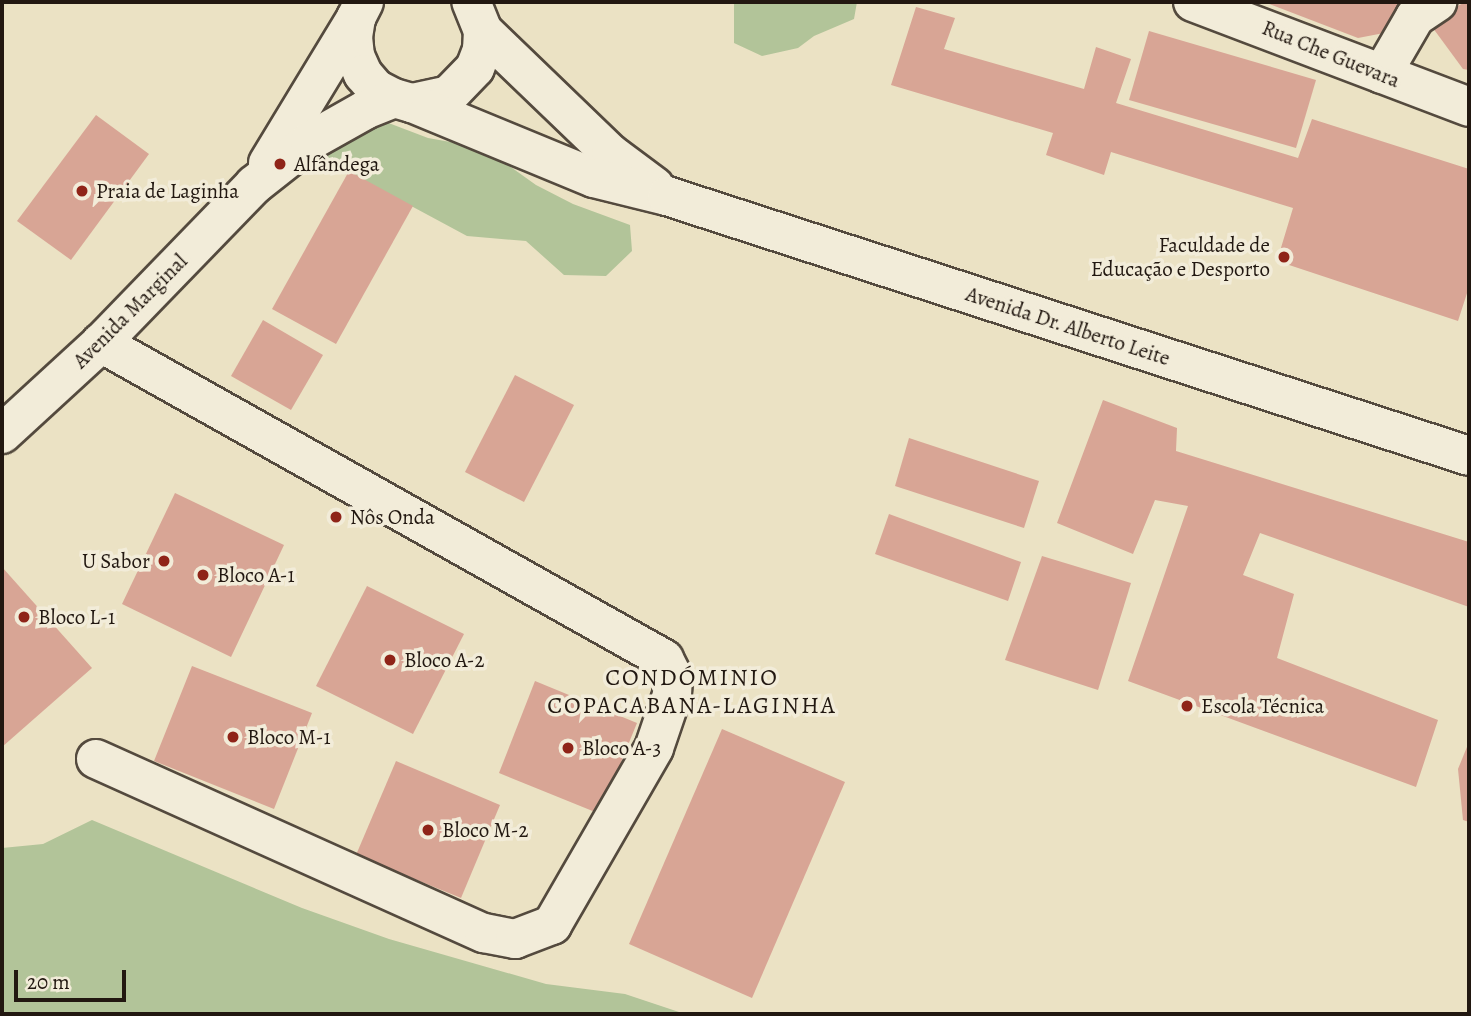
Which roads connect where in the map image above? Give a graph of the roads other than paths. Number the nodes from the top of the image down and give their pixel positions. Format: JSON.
{"nodes":[{"id":1,"x":1199,"y":2,"type":"edge"},
{"id":2,"x":1437,"y":2,"type":"edge"},
{"id":3,"x":360,"y":10,"type":"edge"},
{"id":4,"x":477,"y":16,"type":"edge"},
{"id":5,"x":1382,"y":74,"type":"junction"},
{"id":6,"x":403,"y":101,"type":"junction"},
{"id":7,"x":1469,"y":107,"type":"edge"},
{"id":8,"x":254,"y":185,"type":"junction"},
{"id":9,"x":667,"y":196,"type":"junction"},
{"id":10,"x":101,"y":343,"type":"junction"},
{"id":11,"x":2,"y":434,"type":"edge"},
{"id":12,"x":1469,"y":456,"type":"edge"},
{"id":13,"x":96,"y":759,"type":"dead end"}],
"edges":[{"from":1,"to":5,"type":"street","name":"Rua Che Guevara"},
{"from":2,"to":5,"type":"street"},
{"from":3,"to":6,"type":"street","name":"Avenida Dr. Alberto Leite"},
{"from":3,"to":8,"type":"street","name":"Avenida Marginal"},
{"from":4,"to":6,"type":"street","name":"Avenida Marginal"},
{"from":4,"to":9,"type":"street","name":"Avenida Dr. Alberto Leite"},
{"from":5,"to":7,"type":"street","name":"Rua Che Guevara"},
{"from":6,"to":8,"type":"street","name":"Avenida Marginal"},
{"from":6,"to":9,"type":"street","name":"Avenida Dr. Alberto Leite"},
{"from":8,"to":10,"type":"street","name":"Avenida Marginal"},
{"from":9,"to":12,"type":"street","name":"Avenida Dr. Alberto Leite"},
{"from":10,"to":11,"type":"street","name":"Avenida Marginal"},
{"from":10,"to":13,"type":"street"}]}
